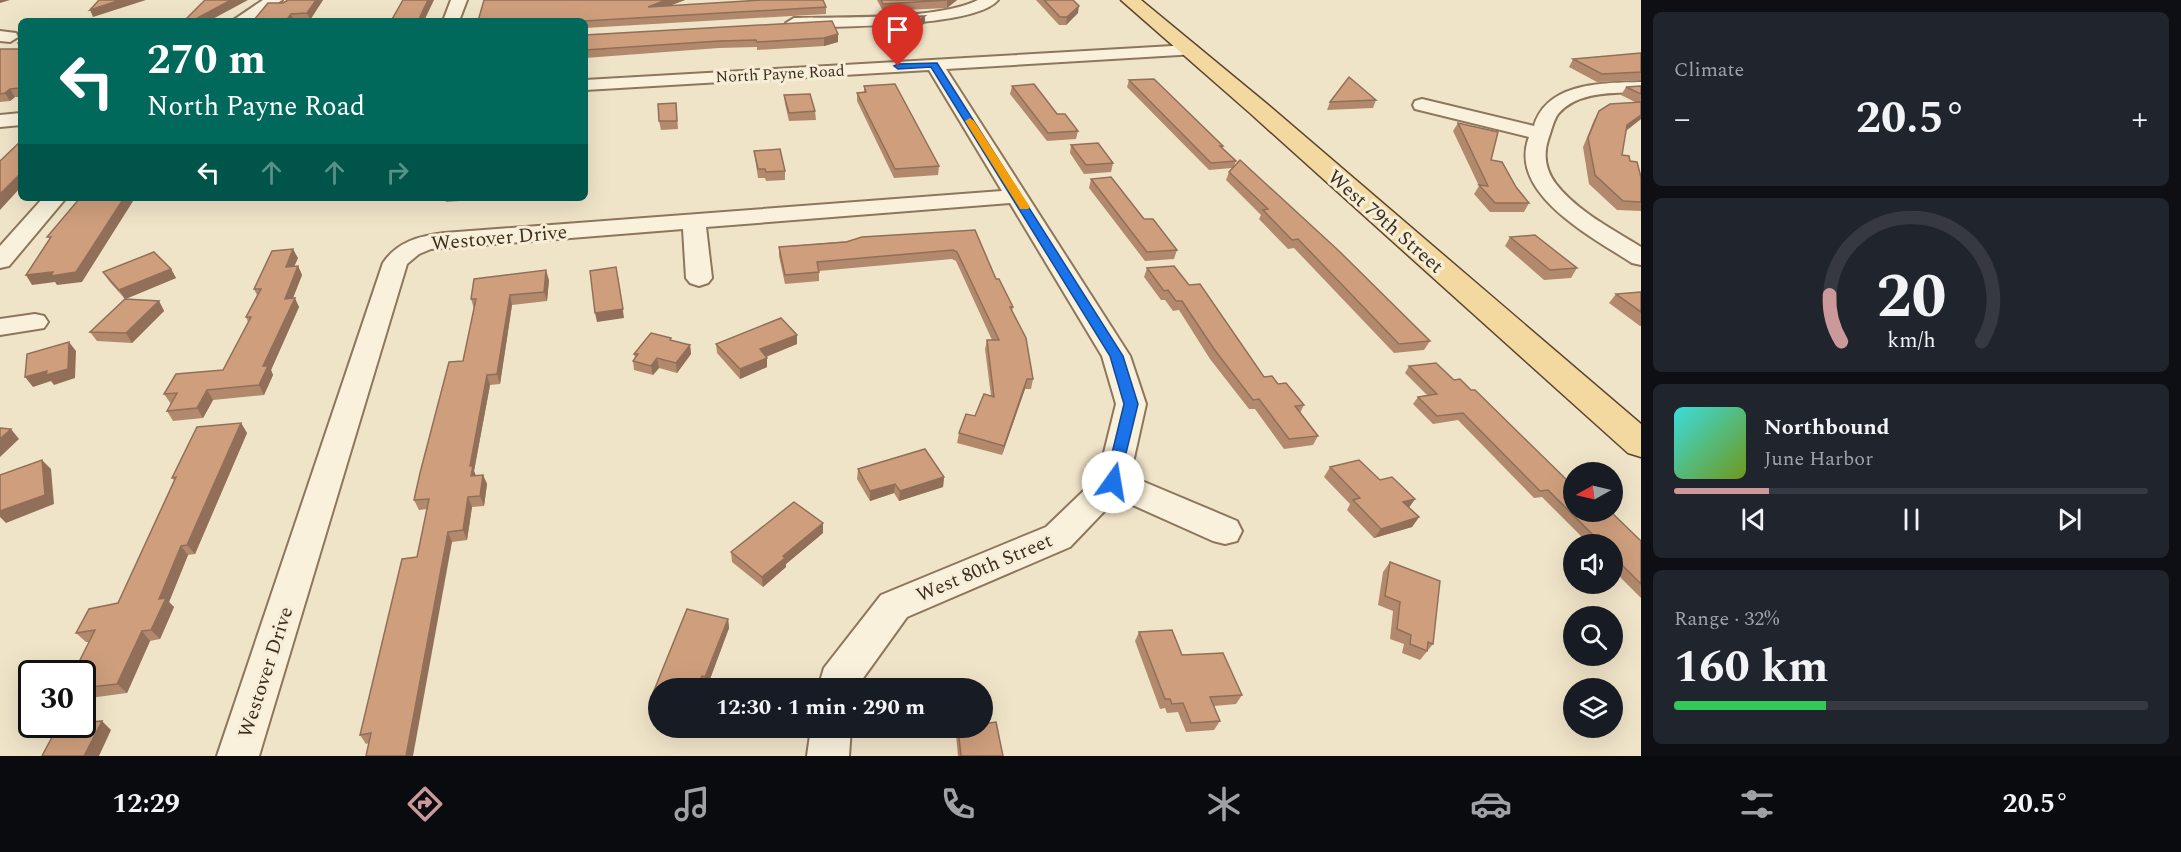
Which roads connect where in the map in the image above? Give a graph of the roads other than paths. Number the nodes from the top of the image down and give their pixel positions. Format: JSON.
{"nodes":[{"id":1,"x":274,"y":0,"type":"edge"},
{"id":2,"x":459,"y":0,"type":"edge"},
{"id":3,"x":1130,"y":0,"type":"edge"},
{"id":4,"x":988,"y":2,"type":"edge"},
{"id":5,"x":245,"y":18,"type":"edge"},
{"id":6,"x":452,"y":18,"type":"edge"},
{"id":7,"x":781,"y":24,"type":"edge"},
{"id":8,"x":1190,"y":50,"type":"junction"},
{"id":9,"x":934,"y":64,"type":"junction"},
{"id":10,"x":588,"y":85,"type":"edge"},
{"id":11,"x":1641,"y":87,"type":"edge"},
{"id":12,"x":1422,"y":105,"type":"dead end"},
{"id":13,"x":18,"y":119,"type":"edge"},
{"id":14,"x":0,"y":121,"type":"edge"},
{"id":15,"x":1541,"y":134,"type":"junction"},
{"id":16,"x":1017,"y":196,"type":"junction"},
{"id":17,"x":52,"y":201,"type":"edge"},
{"id":18,"x":694,"y":222,"type":"junction"},
{"id":19,"x":1641,"y":258,"type":"edge"},
{"id":20,"x":0,"y":261,"type":"edge"},
{"id":21,"x":699,"y":278,"type":"dead end"},
{"id":22,"x":34,"y":322,"type":"dead end"},
{"id":23,"x":0,"y":327,"type":"edge"},
{"id":24,"x":1639,"y":439,"type":"edge"},
{"id":25,"x":1113,"y":482,"type":"junction"},
{"id":26,"x":1225,"y":531,"type":"dead end"},
{"id":27,"x":840,"y":678,"type":"edge"},
{"id":28,"x":830,"y":738,"type":"edge"},
{"id":29,"x":238,"y":756,"type":"edge"},
{"id":30,"x":828,"y":756,"type":"edge"}],
"edges":[{"from":1,"to":5,"type":"street"},
{"from":2,"to":6,"type":"street"},
{"from":3,"to":8,"type":"main road","name":"West 79th Street"},
{"from":4,"to":7,"type":"street"},
{"from":8,"to":9,"type":"street","name":"North Payne Road"},
{"from":8,"to":24,"type":"main road","name":"West 79th Street"},
{"from":9,"to":10,"type":"street","name":"North Payne Road"},
{"from":9,"to":16,"type":"street"},
{"from":11,"to":15,"type":"street"},
{"from":12,"to":15,"type":"street"},
{"from":13,"to":14,"type":"street"},
{"from":15,"to":19,"type":"street"},
{"from":16,"to":18,"type":"street","name":"Westover Drive"},
{"from":16,"to":25,"type":"street"},
{"from":17,"to":20,"type":"street"},
{"from":18,"to":21,"type":"street"},
{"from":18,"to":29,"type":"street","name":"Westover Drive"},
{"from":22,"to":23,"type":"street"},
{"from":25,"to":26,"type":"street"},
{"from":25,"to":27,"type":"street","name":"West 80th Street"},
{"from":28,"to":30,"type":"street"}]}
